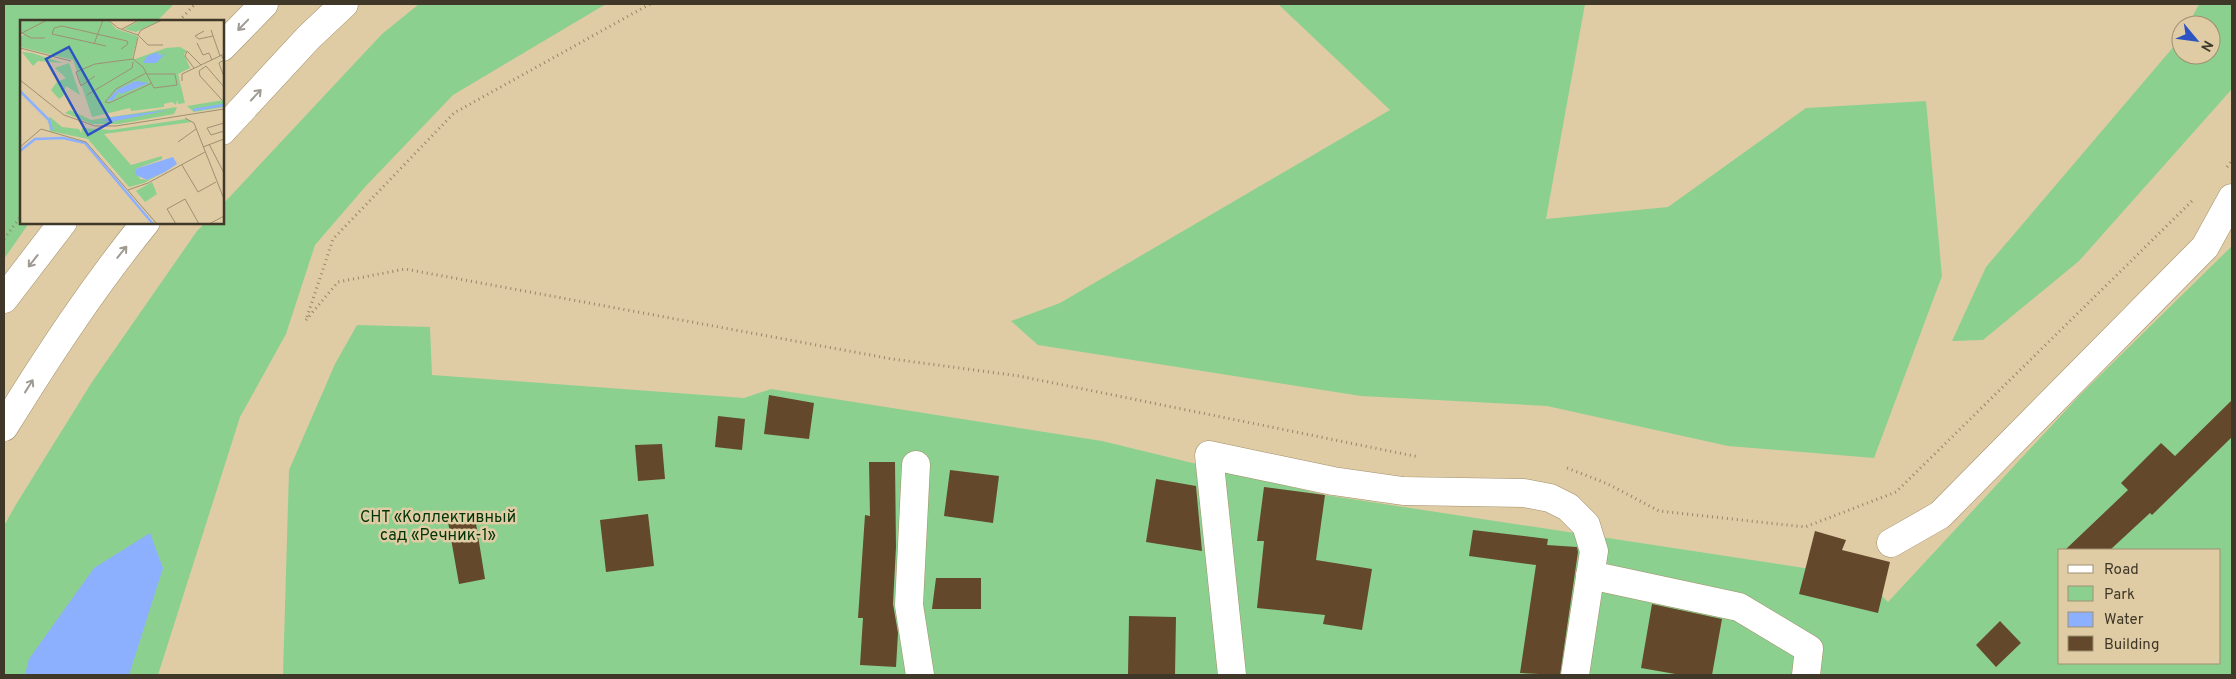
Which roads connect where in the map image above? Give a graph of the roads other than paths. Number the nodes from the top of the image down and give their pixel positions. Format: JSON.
{"nodes":[{"id":1,"x":264,"y":4,"type":"edge"},
{"id":2,"x":344,"y":4,"type":"edge"},
{"id":3,"x":224,"y":45,"type":"edge"},
{"id":4,"x":224,"y":129,"type":"edge"},
{"id":5,"x":2232,"y":198,"type":"edge"},
{"id":6,"x":61,"y":224,"type":"edge"},
{"id":7,"x":144,"y":224,"type":"edge"},
{"id":8,"x":4,"y":300,"type":"edge"},
{"id":9,"x":4,"y":428,"type":"edge"},
{"id":10,"x":916,"y":464,"type":"dead end"},
{"id":11,"x":1891,"y":543,"type":"dead end"},
{"id":12,"x":1590,"y":576,"type":"junction"},
{"id":13,"x":920,"y":675,"type":"edge"},
{"id":14,"x":1232,"y":675,"type":"edge"},
{"id":15,"x":1575,"y":675,"type":"edge"},
{"id":16,"x":1806,"y":675,"type":"edge"}],
"edges":[{"from":1,"to":3,"type":"main road","one_way":true},
{"from":4,"to":2,"type":"main road","one_way":true},
{"from":5,"to":11,"type":"main road"},
{"from":6,"to":8,"type":"main road","one_way":true},
{"from":9,"to":7,"type":"main road","one_way":true},
{"from":10,"to":13,"type":"main road"},
{"from":12,"to":14,"type":"main road"},
{"from":12,"to":15,"type":"main road"},
{"from":12,"to":16,"type":"main road"}]}
